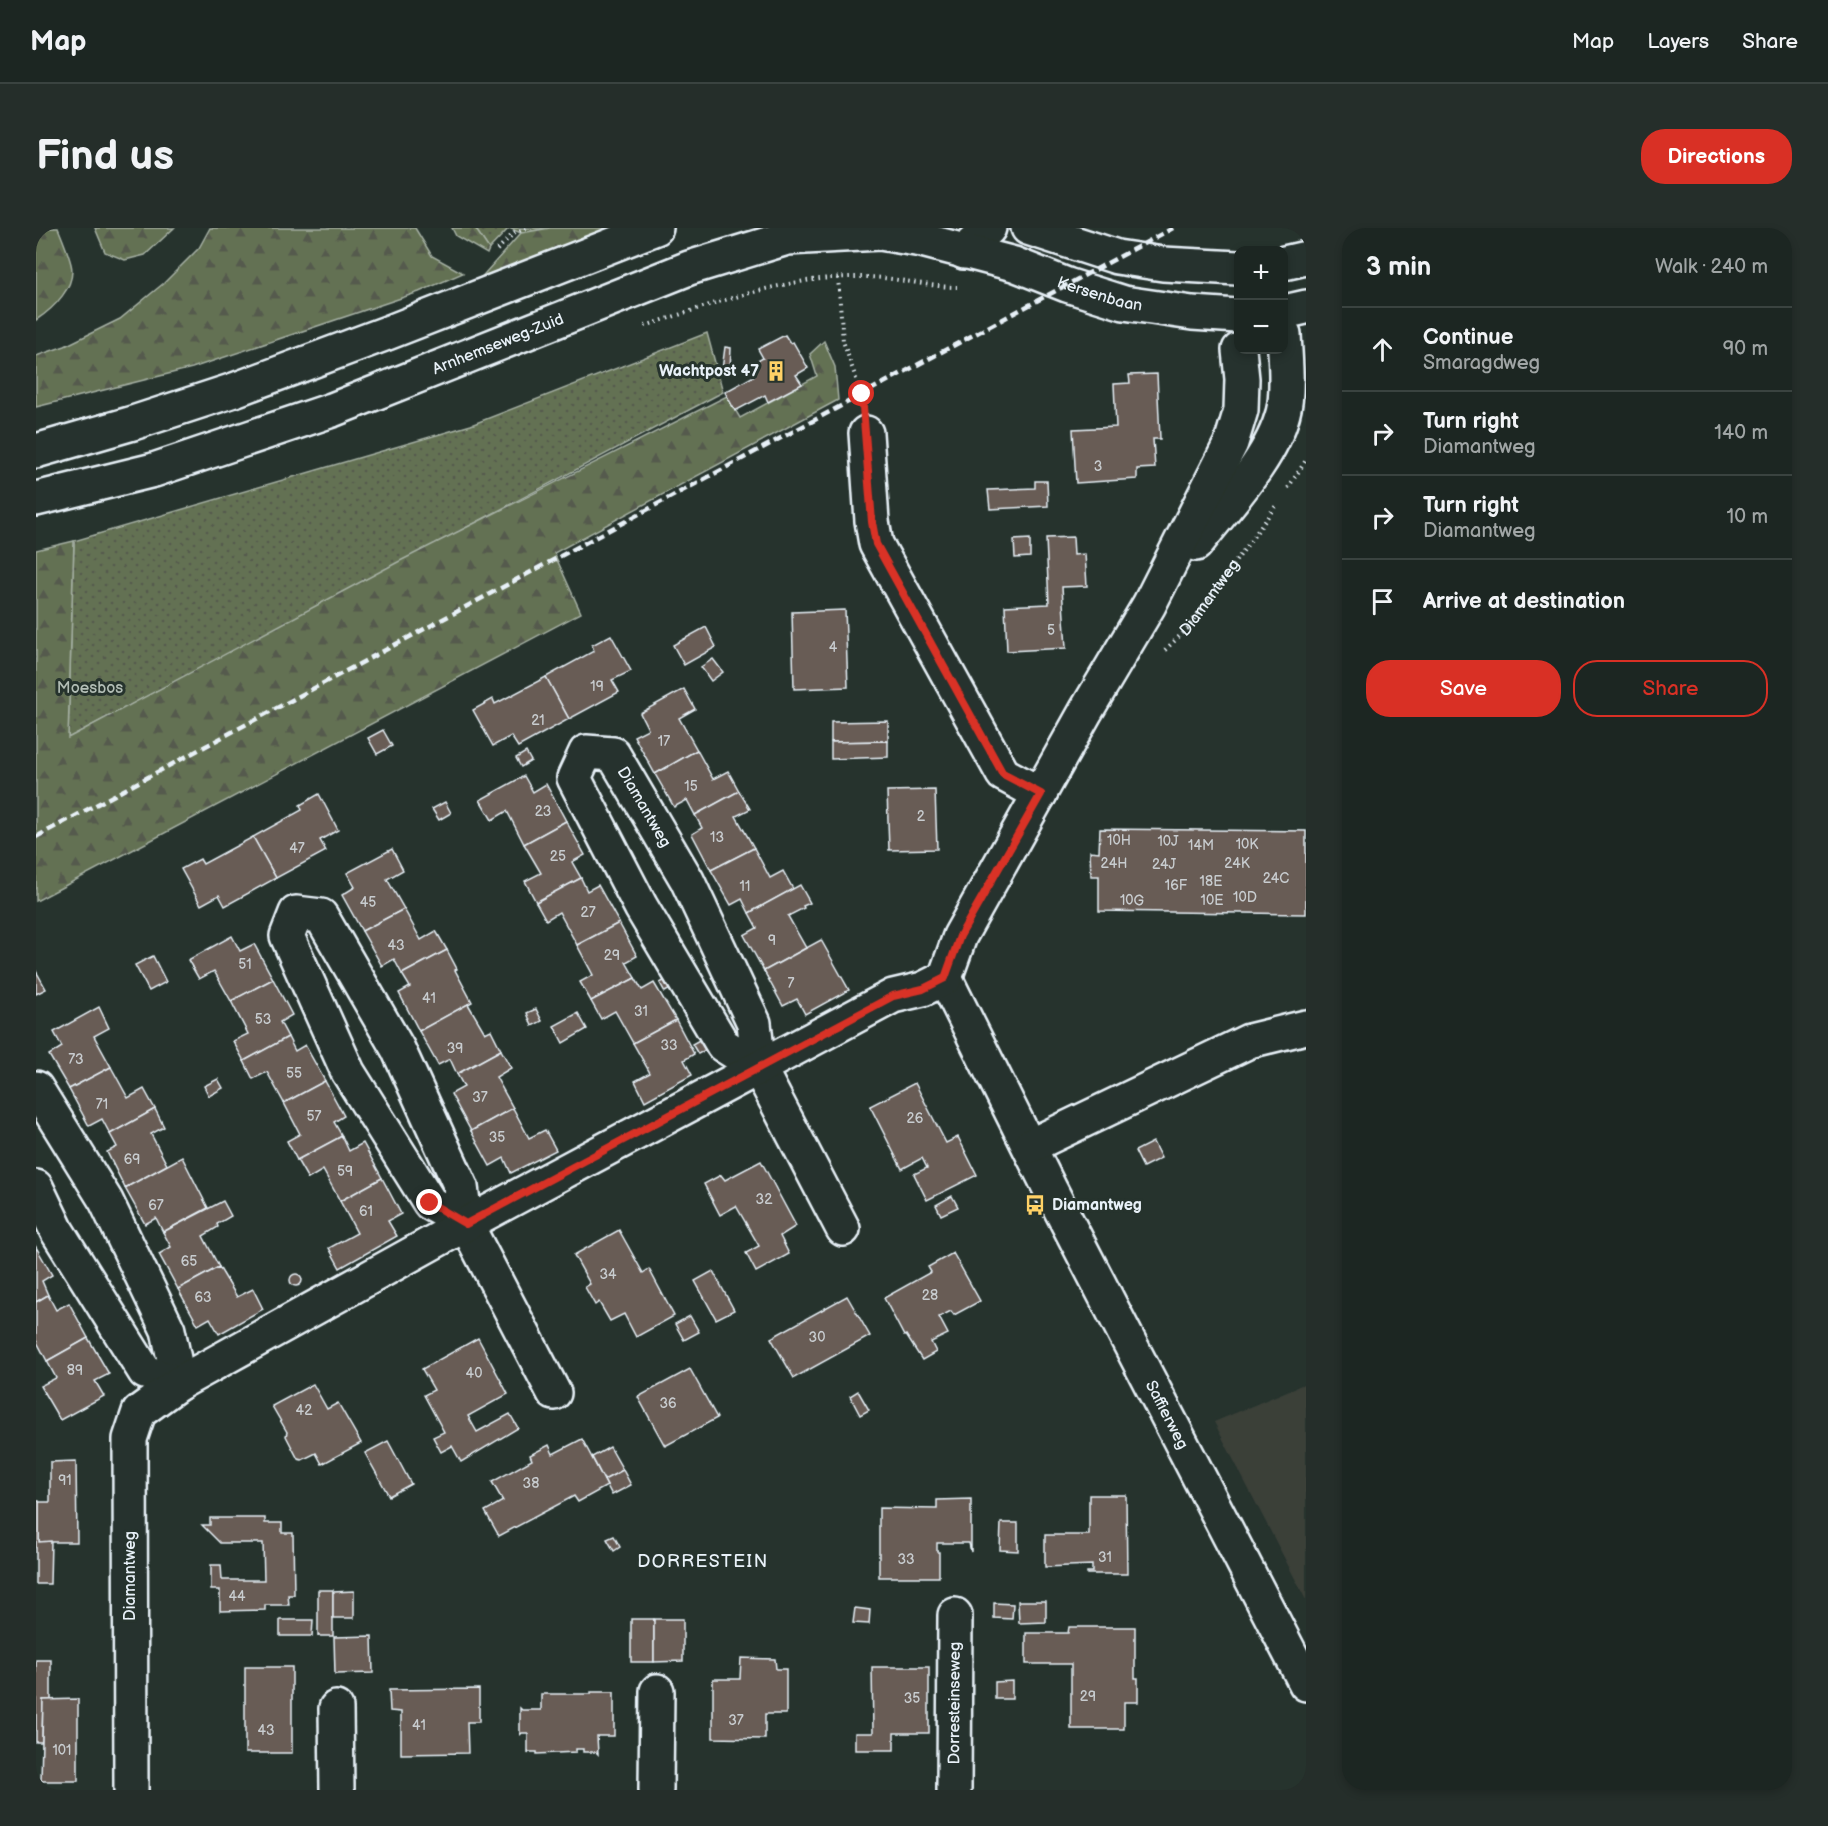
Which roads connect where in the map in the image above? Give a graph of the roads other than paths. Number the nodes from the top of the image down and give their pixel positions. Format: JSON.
{"nodes":[{"id":1,"x":656,"y":228,"type":"edge"},
{"id":2,"x":988,"y":228,"type":"edge"},
{"id":3,"x":1028,"y":228,"type":"edge"},
{"id":4,"x":962,"y":240,"type":"edge"},
{"id":5,"x":1306,"y":258,"type":"edge"},
{"id":6,"x":1288,"y":262,"type":"edge"},
{"id":7,"x":1234,"y":268,"type":"edge"},
{"id":8,"x":1306,"y":307,"type":"edge"},
{"id":9,"x":1288,"y":311,"type":"edge"},
{"id":10,"x":1234,"y":320,"type":"edge"},
{"id":11,"x":1239,"y":354,"type":"edge"},
{"id":12,"x":1285,"y":354,"type":"edge"},
{"id":13,"x":866,"y":433,"type":"road end"},
{"id":14,"x":36,"y":451,"type":"edge"},
{"id":15,"x":36,"y":499,"type":"edge"},
{"id":16,"x":1149,"y":605,"type":"junction"},
{"id":17,"x":1041,"y":794,"type":"junction"},
{"id":18,"x":945,"y":978,"type":"junction"},
{"id":19,"x":1306,"y":1028,"type":"edge"},
{"id":20,"x":759,"y":1068,"type":"junction"},
{"id":21,"x":36,"y":1088,"type":"edge"},
{"id":22,"x":1030,"y":1146,"type":"junction"},
{"id":23,"x":36,"y":1187,"type":"edge"},
{"id":24,"x":466,"y":1224,"type":"junction"},
{"id":25,"x":843,"y":1229,"type":"dead end"},
{"id":26,"x":179,"y":1383,"type":"junction"},
{"id":27,"x":554,"y":1393,"type":"dead end"},
{"id":28,"x":955,"y":1615,"type":"dead end"},
{"id":29,"x":1306,"y":1684,"type":"edge"},
{"id":30,"x":657,"y":1691,"type":"dead end"},
{"id":31,"x":336,"y":1708,"type":"dead end"},
{"id":32,"x":130,"y":1790,"type":"edge"},
{"id":33,"x":337,"y":1790,"type":"edge"},
{"id":34,"x":656,"y":1790,"type":"edge"},
{"id":35,"x":954,"y":1790,"type":"edge"}],
"edges":[{"from":1,"to":14,"type":"street"},
{"from":2,"to":4,"type":"street"},
{"from":3,"to":7,"type":"street"},
{"from":4,"to":10,"type":"street","name":"Kersenbaan"},
{"from":4,"to":15,"type":"street","name":"Arnhemseweg-Zuid"},
{"from":5,"to":6,"type":"street"},
{"from":8,"to":9,"type":"street"},
{"from":11,"to":16,"type":"street"},
{"from":12,"to":16,"type":"street"},
{"from":13,"to":17,"type":"street"},
{"from":16,"to":17,"type":"street"},
{"from":17,"to":18,"type":"street"},
{"from":18,"to":20,"type":"street","name":"Diamantweg"},
{"from":18,"to":22,"type":"street","name":"Saffierweg"},
{"from":19,"to":22,"type":"street"},
{"from":20,"to":20,"type":"street","name":"Diamantweg"},
{"from":20,"to":24,"type":"street","name":"Diamantweg"},
{"from":20,"to":25,"type":"street","name":"Diamantweg"},
{"from":21,"to":26,"type":"street"},
{"from":22,"to":29,"type":"street","name":"Saffierweg"},
{"from":23,"to":26,"type":"street"},
{"from":24,"to":24,"type":"street"},
{"from":24,"to":26,"type":"street","name":"Diamantweg"},
{"from":24,"to":27,"type":"street"},
{"from":26,"to":32,"type":"street","name":"Diamantweg"},
{"from":28,"to":35,"type":"street","name":"Dorresteinseweg"},
{"from":30,"to":34,"type":"street"},
{"from":31,"to":33,"type":"street"}]}
